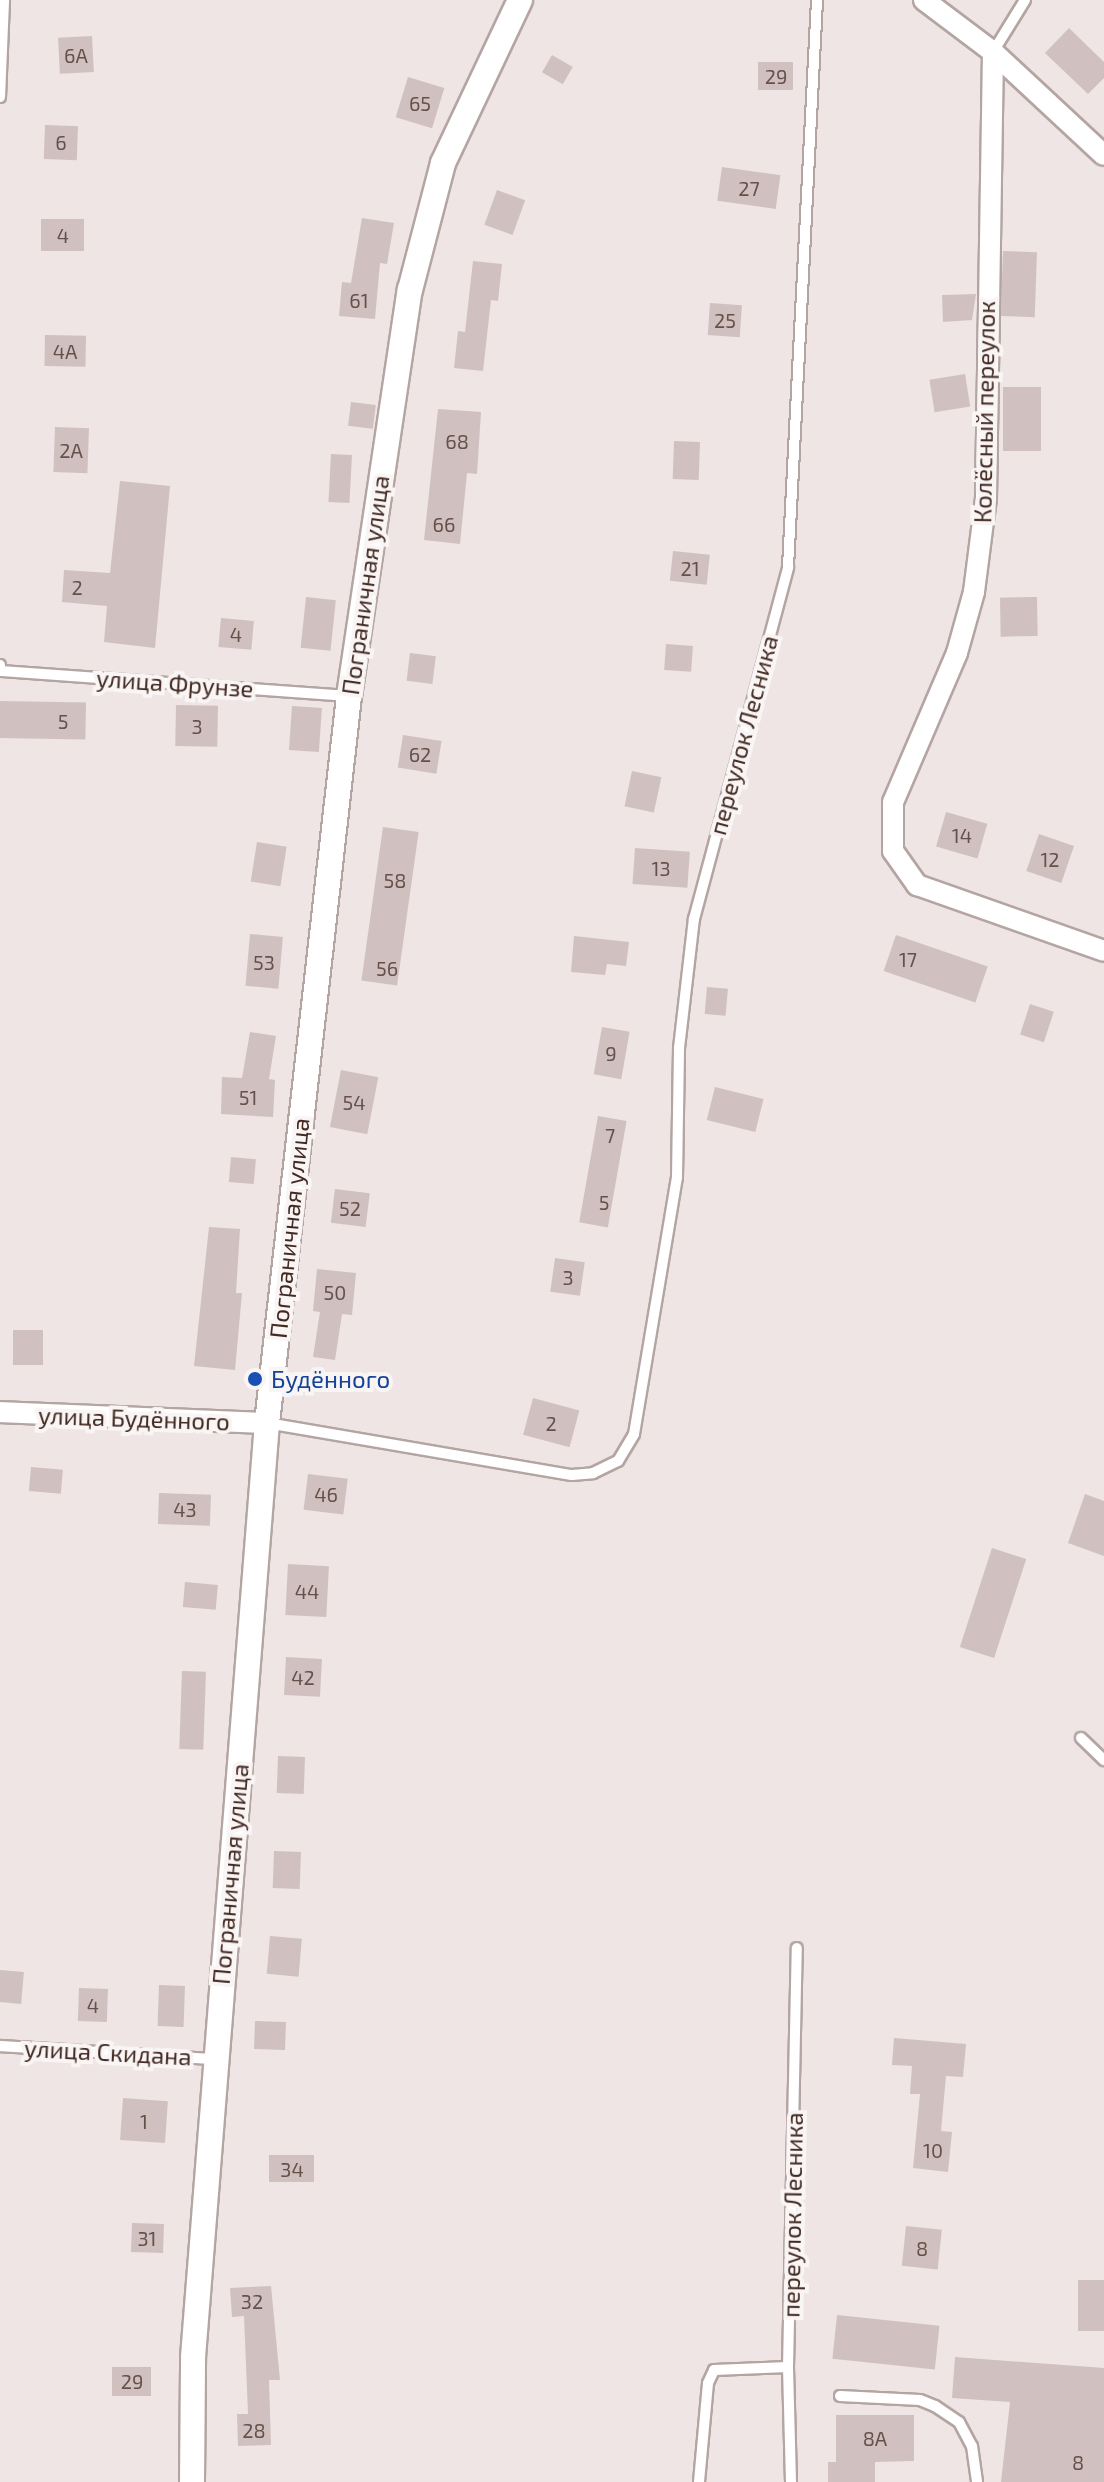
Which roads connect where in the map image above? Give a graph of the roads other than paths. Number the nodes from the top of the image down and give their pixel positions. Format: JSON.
{"nodes":[{"id":1,"x":4,"y":0,"type":"edge"},
{"id":2,"x":520,"y":0,"type":"edge"},
{"id":3,"x":817,"y":0,"type":"edge"},
{"id":4,"x":924,"y":0,"type":"edge"},
{"id":5,"x":1025,"y":0,"type":"edge"},
{"id":6,"x":993,"y":52,"type":"junction"},
{"id":7,"x":0,"y":97,"type":"edge"},
{"id":8,"x":1104,"y":155,"type":"edge"},
{"id":9,"x":0,"y":668,"type":"edge"},
{"id":10,"x":349,"y":696,"type":"junction"},
{"id":11,"x":1104,"y":951,"type":"edge"},
{"id":12,"x":0,"y":1412,"type":"edge"},
{"id":13,"x":267,"y":1423,"type":"junction"},
{"id":14,"x":1081,"y":1738,"type":"dead end"},
{"id":15,"x":1104,"y":1760,"type":"edge"},
{"id":16,"x":797,"y":1948,"type":"dead end"},
{"id":17,"x":0,"y":2046,"type":"edge"},
{"id":18,"x":215,"y":2059,"type":"junction"},
{"id":19,"x":788,"y":2367,"type":"junction"},
{"id":20,"x":840,"y":2396,"type":"dead end"},
{"id":21,"x":192,"y":2482,"type":"edge"},
{"id":22,"x":699,"y":2482,"type":"edge"},
{"id":23,"x":791,"y":2482,"type":"edge"},
{"id":24,"x":977,"y":2482,"type":"edge"}],
"edges":[{"from":1,"to":7,"type":"lane"},
{"from":2,"to":10,"type":"street","name":"Пограничная улица"},
{"from":3,"to":13,"type":"lane","name":"переулок Лесника"},
{"from":4,"to":6,"type":"street"},
{"from":5,"to":6,"type":"lane"},
{"from":6,"to":8,"type":"street"},
{"from":6,"to":11,"type":"street","name":"Колёсный переулок"},
{"from":9,"to":10,"type":"lane","name":"улица Фрунзе"},
{"from":10,"to":13,"type":"street","name":"Пограничная улица"},
{"from":12,"to":13,"type":"street","name":"улица Будённого"},
{"from":13,"to":18,"type":"street","name":"Пограничная улица"},
{"from":14,"to":15,"type":"lane"},
{"from":16,"to":19,"type":"lane","name":"переулок Лесника"},
{"from":17,"to":18,"type":"lane","name":"улица Скидана"},
{"from":18,"to":21,"type":"street","name":"Пограничная улица"},
{"from":19,"to":22,"type":"lane"},
{"from":19,"to":23,"type":"lane","name":"переулок Лесника"},
{"from":20,"to":24,"type":"lane"}]}
